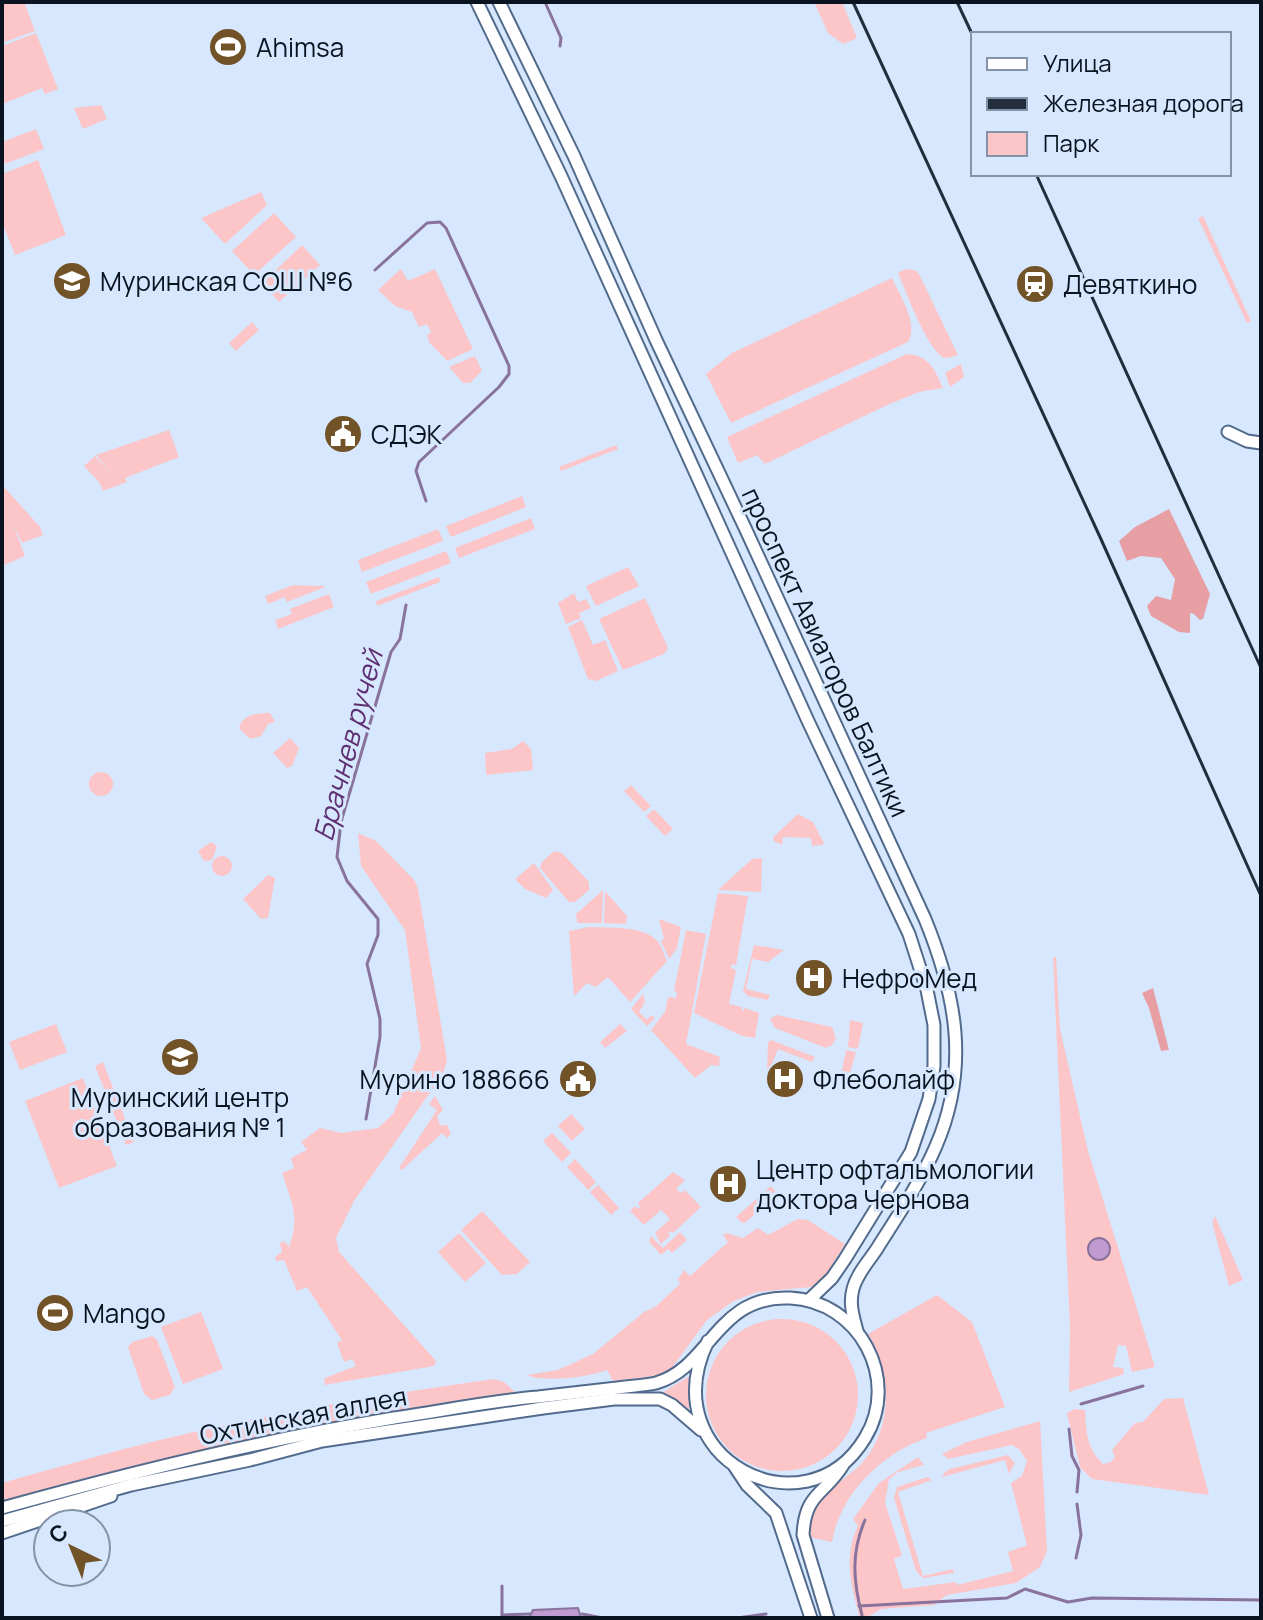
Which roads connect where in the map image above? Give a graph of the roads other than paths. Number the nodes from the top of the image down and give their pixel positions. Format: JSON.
{"nodes":[{"id":1,"x":477,"y":2,"type":"edge"},
{"id":2,"x":499,"y":2,"type":"edge"},
{"id":3,"x":1228,"y":432,"type":"dead end"},
{"id":4,"x":1261,"y":443,"type":"edge"},
{"id":5,"x":809,"y":1300,"type":"junction"},
{"id":6,"x":857,"y":1331,"type":"junction"},
{"id":7,"x":708,"y":1341,"type":"junction"},
{"id":8,"x":616,"y":1393,"type":"junction"},
{"id":9,"x":705,"y":1433,"type":"junction"},
{"id":10,"x":846,"y":1460,"type":"junction"},
{"id":11,"x":735,"y":1467,"type":"junction"},
{"id":12,"x":168,"y":1478,"type":"junction"},
{"id":13,"x":2,"y":1508,"type":"edge"},
{"id":14,"x":2,"y":1521,"type":"edge"},
{"id":15,"x":2,"y":1533,"type":"edge"},
{"id":16,"x":811,"y":1618,"type":"edge"},
{"id":17,"x":828,"y":1618,"type":"edge"}],
"edges":[{"from":1,"to":5,"type":"street","name":"проспект Авиаторов Балтики"},
{"from":2,"to":6,"type":"street","name":"проспект Авиаторов Балтики"},
{"from":3,"to":4,"type":"street"},
{"from":5,"to":6,"type":"street"},
{"from":5,"to":7,"type":"street"},
{"from":6,"to":10,"type":"street"},
{"from":7,"to":8,"type":"street"},
{"from":7,"to":9,"type":"street"},
{"from":8,"to":9,"type":"street"},
{"from":8,"to":12,"type":"street","name":"Охтинская аллея"},
{"from":8,"to":13,"type":"street","name":"Охтинская аллея"},
{"from":9,"to":11,"type":"street"},
{"from":10,"to":11,"type":"street"},
{"from":10,"to":17,"type":"street"},
{"from":11,"to":16,"type":"street"},
{"from":12,"to":14,"type":"street","name":"Охтинская аллея"},
{"from":12,"to":15,"type":"street"}]}
